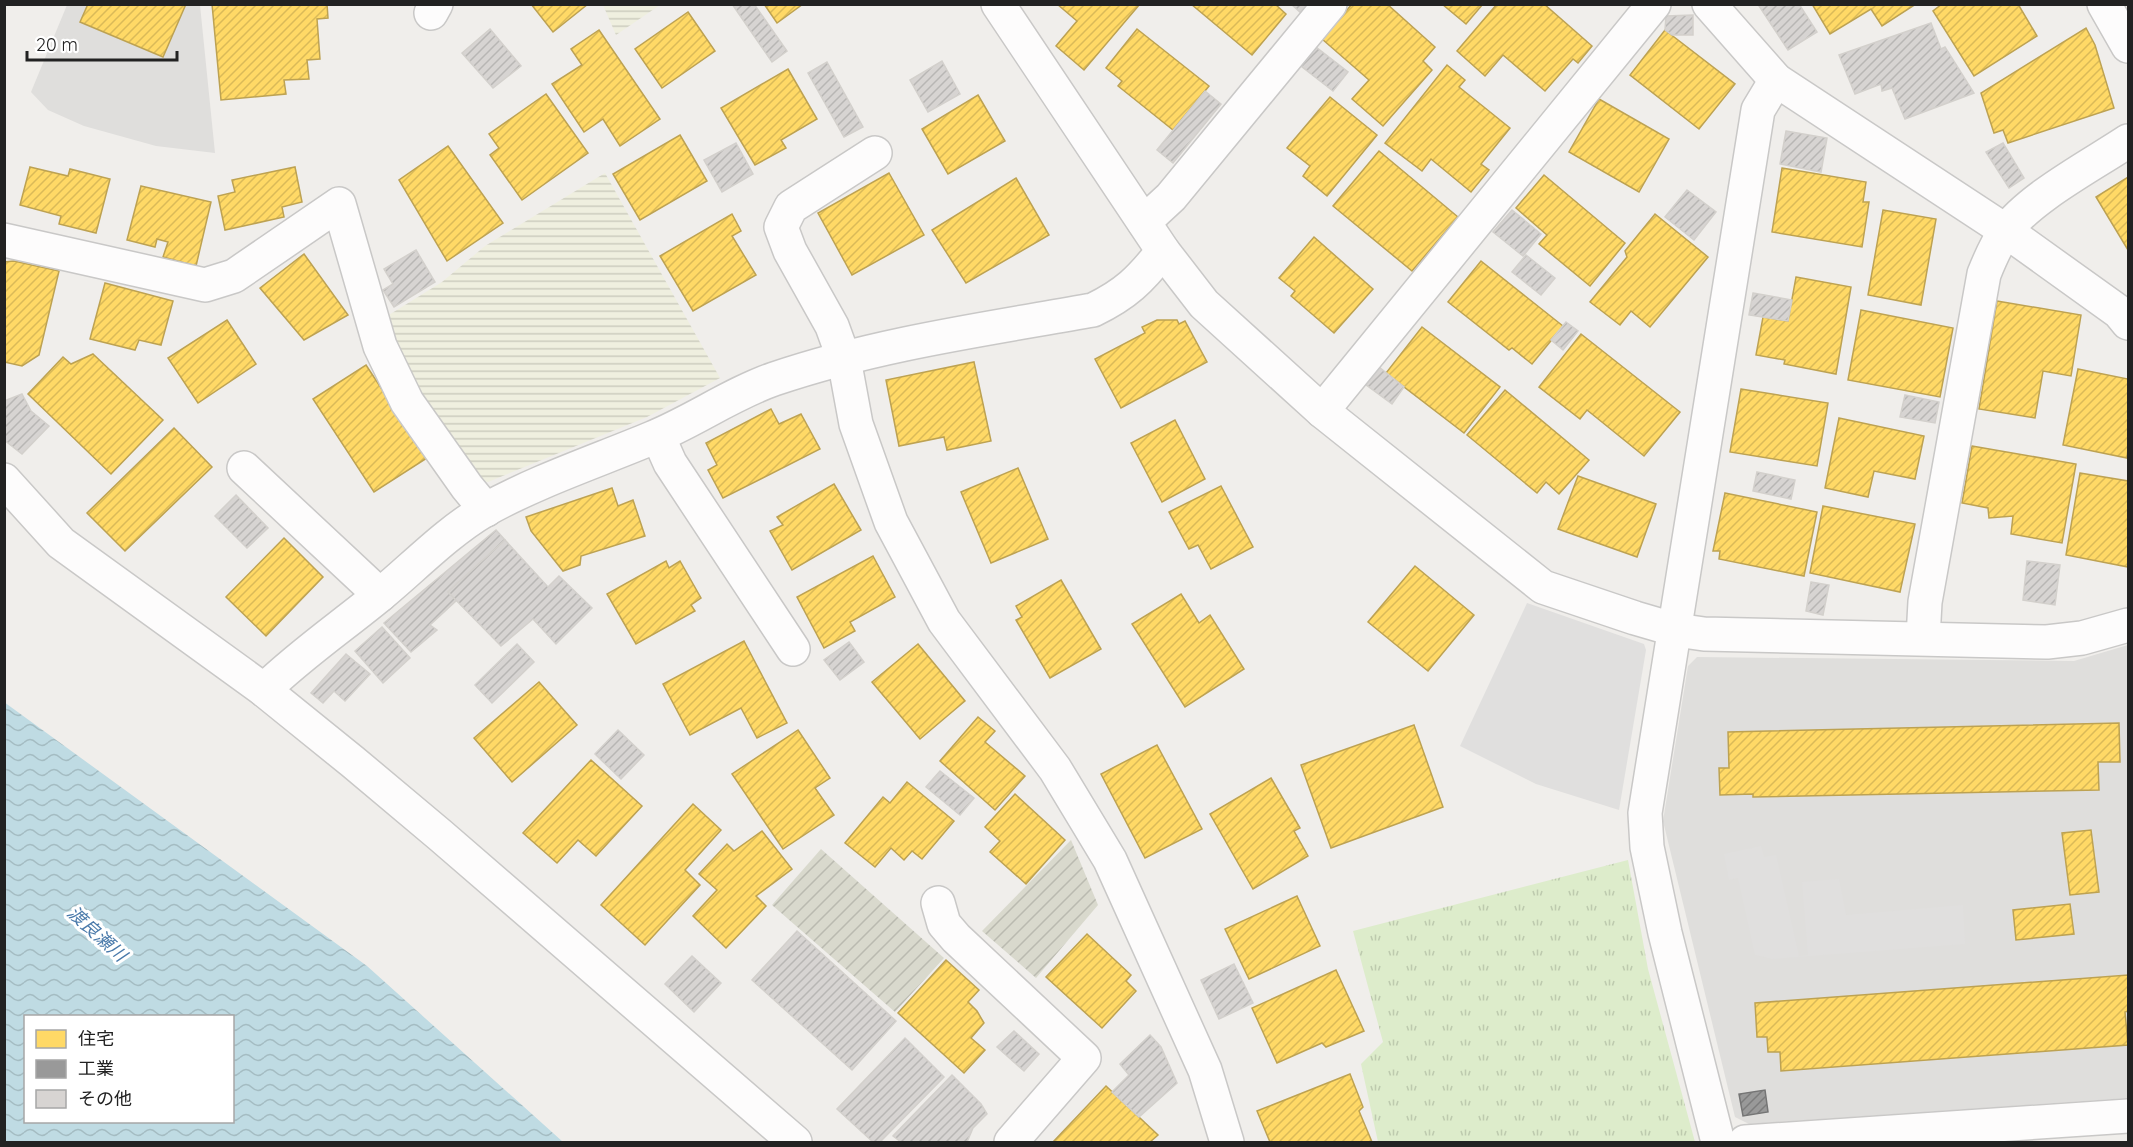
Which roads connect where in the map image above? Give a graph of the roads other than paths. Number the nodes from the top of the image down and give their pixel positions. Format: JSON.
{"nodes":[{"id":1,"x":998,"y":4,"type":"edge"},
{"id":2,"x":1330,"y":4,"type":"edge"},
{"id":3,"x":1654,"y":4,"type":"edge"},
{"id":4,"x":1709,"y":4,"type":"edge"},
{"id":5,"x":2104,"y":4,"type":"edge"},
{"id":6,"x":2128,"y":46,"type":"edge"},
{"id":7,"x":1776,"y":80,"type":"junction"},
{"id":8,"x":2128,"y":141,"type":"edge"},
{"id":9,"x":875,"y":153,"type":"dead end"},
{"id":10,"x":1144,"y":222,"type":"junction"},
{"id":11,"x":2006,"y":231,"type":"junction"},
{"id":12,"x":4,"y":240,"type":"edge"},
{"id":13,"x":1163,"y":252,"type":"junction"},
{"id":14,"x":2128,"y":323,"type":"edge"},
{"id":15,"x":844,"y":360,"type":"junction"},
{"id":16,"x":1322,"y":411,"type":"junction"},
{"id":17,"x":658,"y":436,"type":"junction"},
{"id":18,"x":244,"y":468,"type":"dead end"},
{"id":19,"x":4,"y":480,"type":"edge"},
{"id":20,"x":486,"y":510,"type":"junction"},
{"id":21,"x":380,"y":595,"type":"junction"},
{"id":22,"x":2128,"y":625,"type":"edge"},
{"id":23,"x":1676,"y":630,"type":"junction"},
{"id":24,"x":1923,"y":638,"type":"junction"},
{"id":25,"x":793,"y":649,"type":"dead end"},
{"id":26,"x":264,"y":690,"type":"junction"},
{"id":27,"x":938,"y":903,"type":"dead end"},
{"id":28,"x":2128,"y":1116,"type":"edge"},
{"id":29,"x":2095,"y":1131,"type":"edge"},
{"id":30,"x":795,"y":1143,"type":"edge"},
{"id":31,"x":1011,"y":1143,"type":"edge"},
{"id":32,"x":1227,"y":1143,"type":"edge"},
{"id":33,"x":1718,"y":1143,"type":"edge"},
{"id":34,"x":1745,"y":1143,"type":"edge"}],
"edges":[{"from":1,"to":10,"type":"street"},
{"from":2,"to":10,"type":"street"},
{"from":3,"to":16,"type":"street"},
{"from":4,"to":7,"type":"street"},
{"from":5,"to":6,"type":"street"},
{"from":7,"to":11,"type":"street"},
{"from":7,"to":23,"type":"street"},
{"from":8,"to":11,"type":"street"},
{"from":9,"to":15,"type":"street"},
{"from":10,"to":13,"type":"street"},
{"from":11,"to":14,"type":"street"},
{"from":11,"to":24,"type":"street"},
{"from":12,"to":20,"type":"street"},
{"from":13,"to":15,"type":"street"},
{"from":13,"to":16,"type":"street"},
{"from":15,"to":17,"type":"street"},
{"from":15,"to":32,"type":"street"},
{"from":16,"to":23,"type":"street"},
{"from":17,"to":20,"type":"street"},
{"from":17,"to":25,"type":"street"},
{"from":18,"to":21,"type":"street"},
{"from":19,"to":26,"type":"street"},
{"from":20,"to":21,"type":"street"},
{"from":21,"to":26,"type":"street"},
{"from":22,"to":24,"type":"street"},
{"from":23,"to":24,"type":"street"},
{"from":23,"to":33,"type":"street"},
{"from":26,"to":30,"type":"street"},
{"from":27,"to":31,"type":"street"},
{"from":28,"to":29,"type":"street"},
{"from":29,"to":34,"type":"street"}]}
